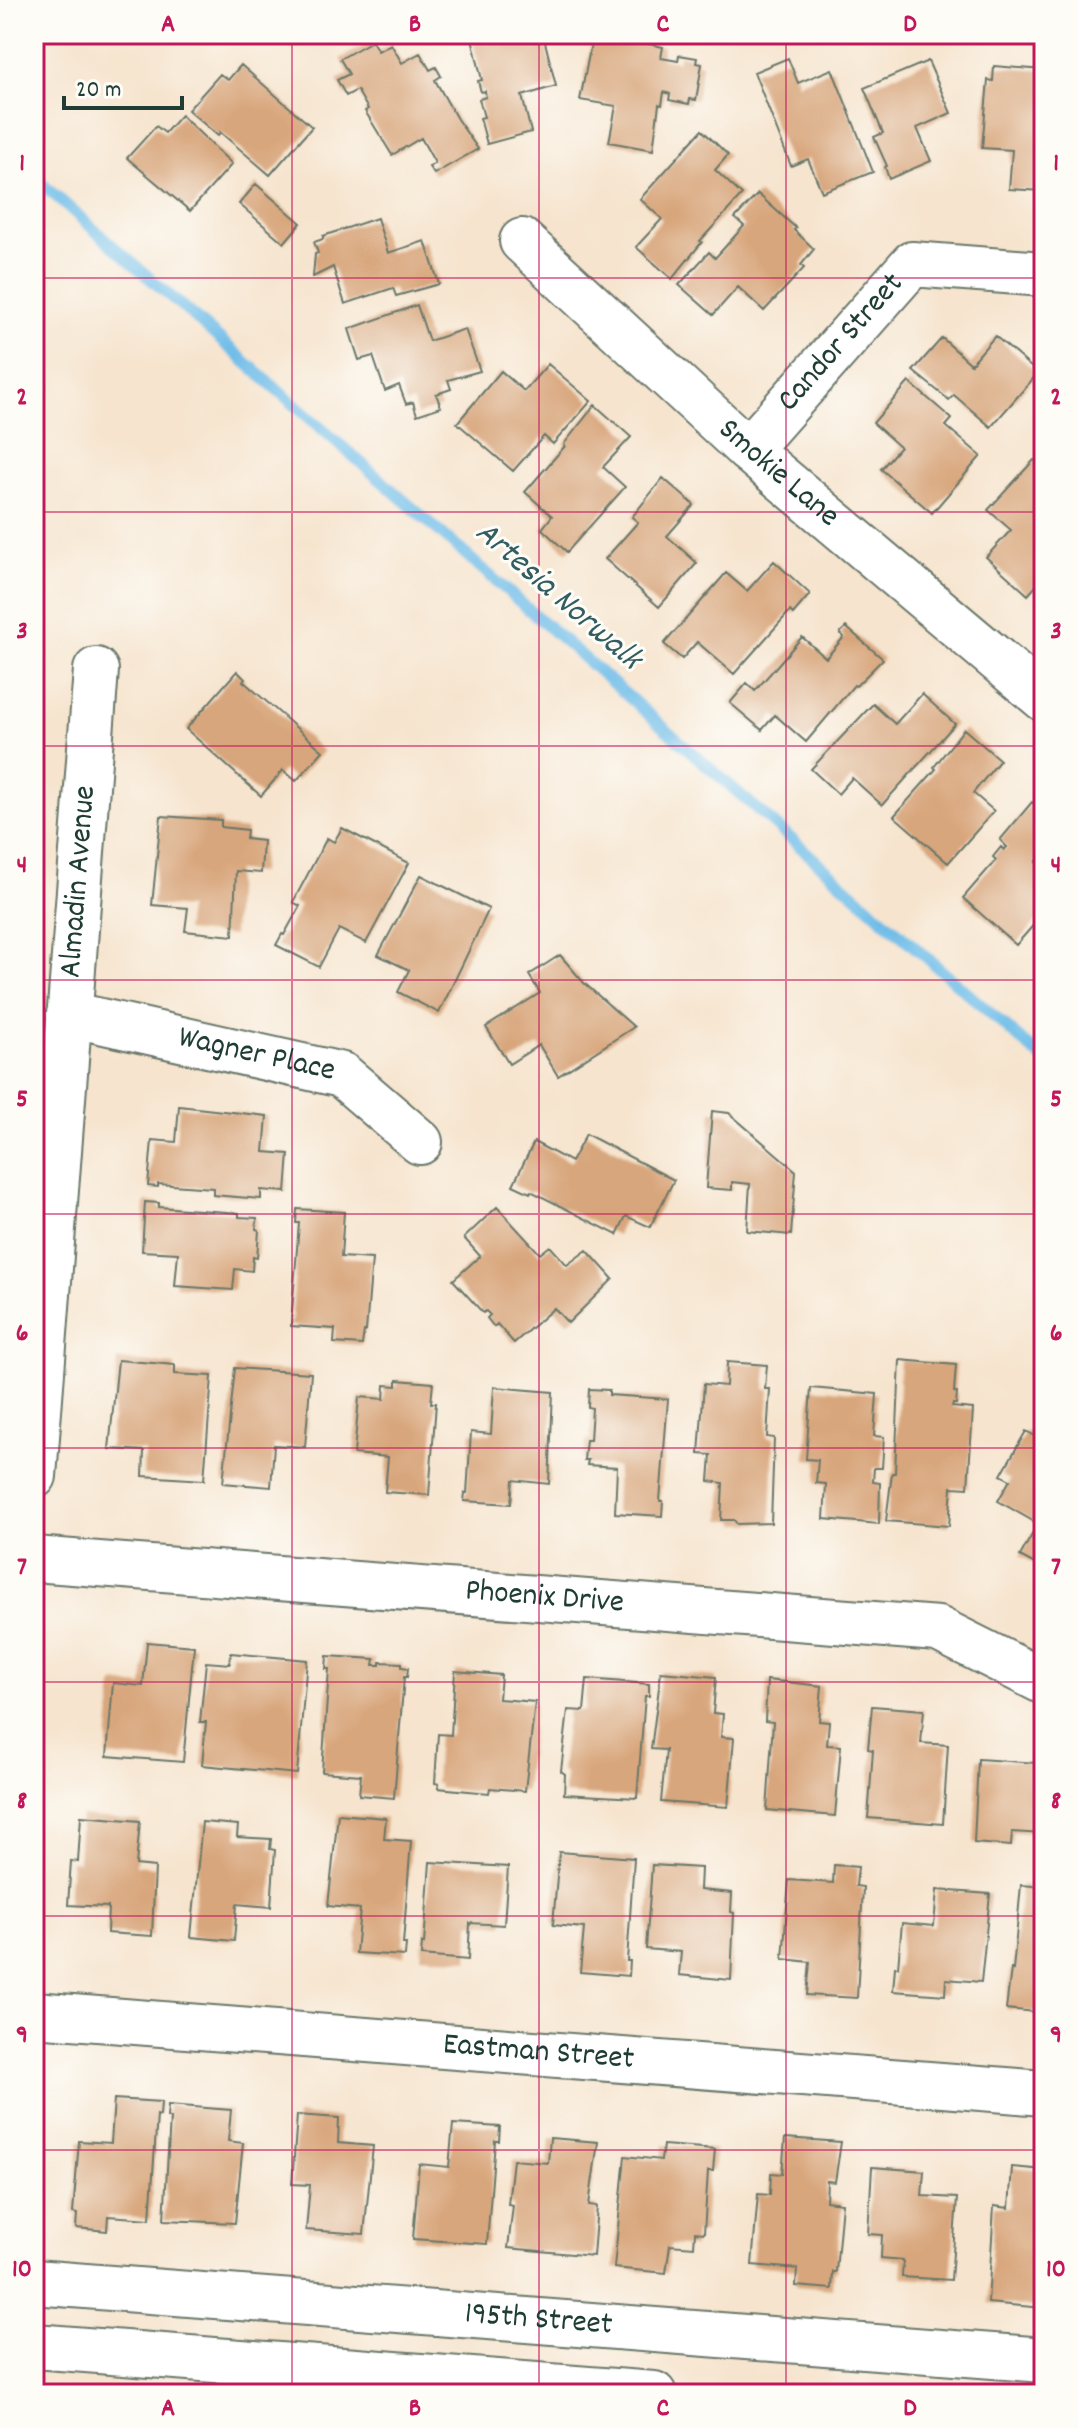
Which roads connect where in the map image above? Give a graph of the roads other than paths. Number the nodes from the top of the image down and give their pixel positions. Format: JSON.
{"nodes":[{"id":1,"x":522,"y":241,"type":"dead end"},
{"id":2,"x":1044,"y":274,"type":"edge"},
{"id":3,"x":748,"y":450,"type":"junction"},
{"id":4,"x":96,"y":670,"type":"dead end"},
{"id":5,"x":1044,"y":699,"type":"edge"},
{"id":6,"x":69,"y":1014,"type":"junction"},
{"id":7,"x":420,"y":1142,"type":"dead end"},
{"id":8,"x":45,"y":1187,"type":"edge"},
{"id":9,"x":34,"y":1476,"type":"edge"},
{"id":10,"x":34,"y":1559,"type":"edge"},
{"id":11,"x":1044,"y":1682,"type":"edge"},
{"id":12,"x":34,"y":2014,"type":"edge"},
{"id":13,"x":1044,"y":2093,"type":"edge"},
{"id":14,"x":34,"y":2282,"type":"edge"},
{"id":15,"x":595,"y":2325,"type":"junction"},
{"id":16,"x":34,"y":2346,"type":"edge"},
{"id":17,"x":1044,"y":2360,"type":"edge"},
{"id":18,"x":589,"y":2392,"type":"edge"},
{"id":19,"x":654,"y":2394,"type":"edge"}],
"edges":[{"from":1,"to":3,"type":"street","name":"Smokie Lane"},
{"from":2,"to":3,"type":"street","name":"Candor Street"},
{"from":3,"to":5,"type":"street","name":"Smokie Lane"},
{"from":4,"to":6,"type":"street","name":"Almadin Avenue"},
{"from":6,"to":7,"type":"street","name":"Wagner Place"},
{"from":6,"to":8,"type":"street","name":"Almadin Avenue"},
{"from":8,"to":9,"type":"street","name":"Almadin Avenue"},
{"from":10,"to":11,"type":"street","name":"Phoenix Drive"},
{"from":12,"to":13,"type":"street","name":"Eastman Street"},
{"from":14,"to":15,"type":"street","name":"195th Street"},
{"from":15,"to":17,"type":"street","name":"195th Street"},
{"from":15,"to":18,"type":"street"},
{"from":16,"to":18,"type":"street","name":"195th Street"},
{"from":18,"to":19,"type":"street","name":"195th Street"}]}
